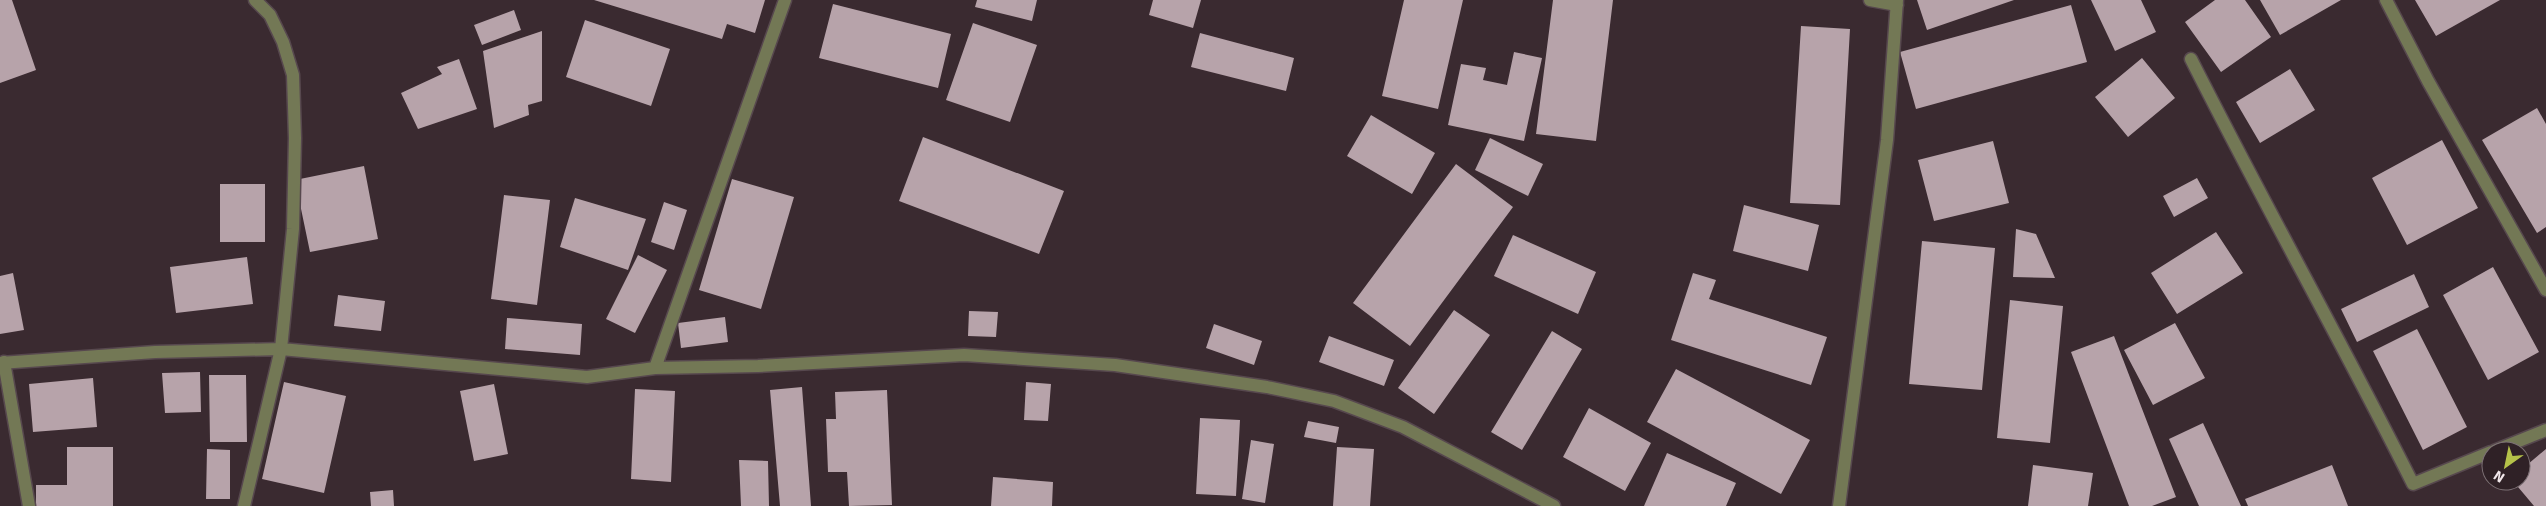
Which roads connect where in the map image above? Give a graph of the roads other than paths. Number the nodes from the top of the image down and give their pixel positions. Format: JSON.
{"nodes":[{"id":1,"x":255,"y":0,"type":"edge"},
{"id":2,"x":785,"y":0,"type":"edge"},
{"id":3,"x":1870,"y":0,"type":"edge"},
{"id":4,"x":2386,"y":0,"type":"edge"},
{"id":5,"x":1897,"y":3,"type":"edge"},
{"id":6,"x":2191,"y":59,"type":"dead end"},
{"id":7,"x":2546,"y":290,"type":"edge"},
{"id":8,"x":281,"y":349,"type":"junction"},
{"id":9,"x":2,"y":363,"type":"edge"},
{"id":10,"x":655,"y":368,"type":"junction"},
{"id":11,"x":2546,"y":430,"type":"edge"},
{"id":12,"x":2519,"y":441,"type":"edge"},
{"id":13,"x":2481,"y":456,"type":"edge"},
{"id":14,"x":29,"y":506,"type":"edge"},
{"id":15,"x":244,"y":506,"type":"edge"},
{"id":16,"x":1554,"y":506,"type":"edge"},
{"id":17,"x":1839,"y":506,"type":"edge"}],
"edges":[{"from":1,"to":8,"type":"street"},
{"from":2,"to":10,"type":"street"},
{"from":3,"to":5,"type":"street"},
{"from":4,"to":7,"type":"street"},
{"from":5,"to":17,"type":"street"},
{"from":6,"to":13,"type":"street"},
{"from":8,"to":9,"type":"street"},
{"from":8,"to":10,"type":"street"},
{"from":8,"to":15,"type":"street"},
{"from":9,"to":14,"type":"street"},
{"from":10,"to":16,"type":"street"},
{"from":11,"to":12,"type":"street"}]}
